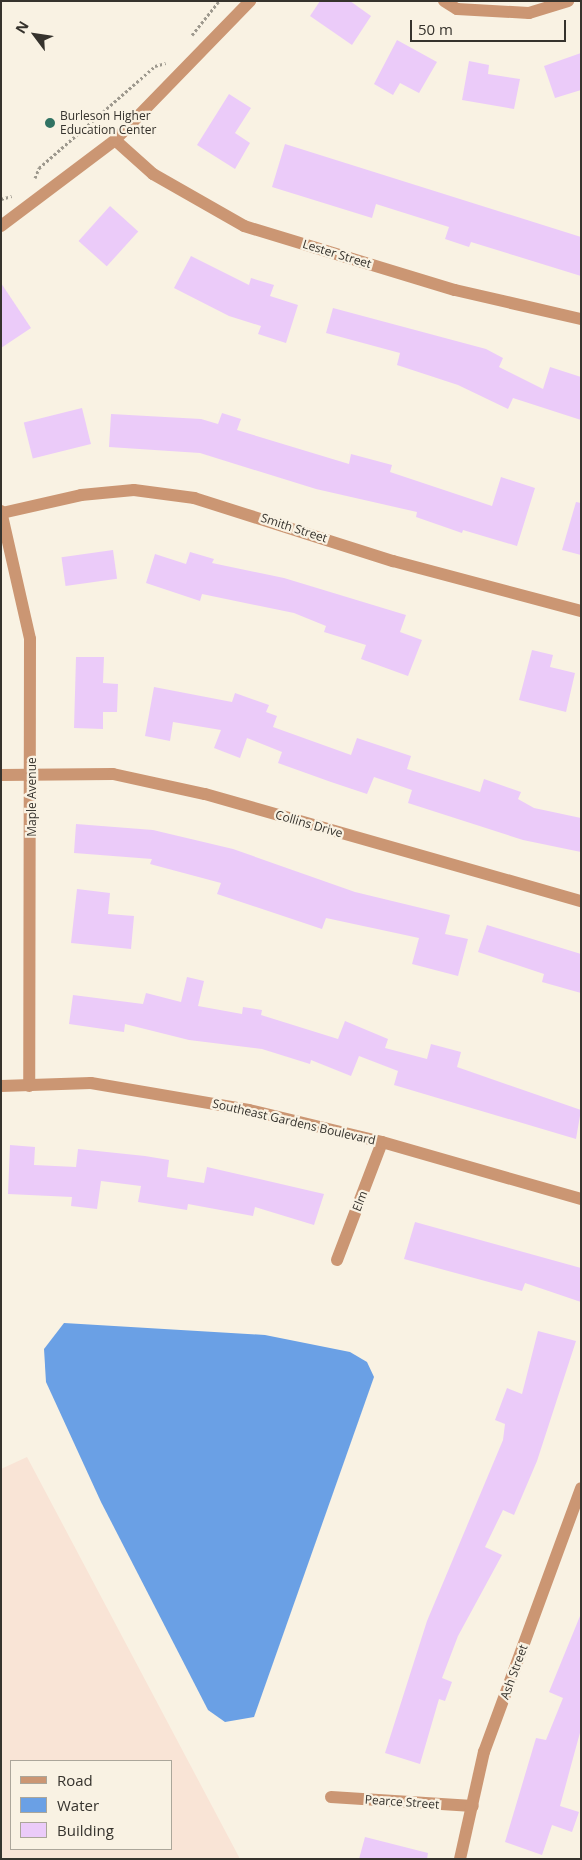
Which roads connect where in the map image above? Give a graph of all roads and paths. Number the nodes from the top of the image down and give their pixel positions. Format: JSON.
{"nodes":[{"id":1,"x":219,"y":1,"type":"edge"},
{"id":2,"x":250,"y":1,"type":"edge"},
{"id":3,"x":444,"y":1,"type":"edge"},
{"id":4,"x":568,"y":1,"type":"edge"},
{"id":5,"x":190,"y":40,"type":"dead end"},
{"id":6,"x":175,"y":60,"type":"dead end"},
{"id":7,"x":115,"y":140,"type":"junction"},
{"id":8,"x":31,"y":186,"type":"dead end"},
{"id":9,"x":19,"y":195,"type":"dead end"},
{"id":10,"x":1,"y":199,"type":"edge"},
{"id":11,"x":1,"y":226,"type":"edge"},
{"id":12,"x":581,"y":320,"type":"edge"},
{"id":13,"x":2,"y":512,"type":"edge"},
{"id":14,"x":581,"y":611,"type":"edge"},
{"id":15,"x":32,"y":773,"type":"junction"},
{"id":16,"x":1,"y":775,"type":"edge"},
{"id":17,"x":581,"y":901,"type":"edge"},
{"id":18,"x":1,"y":1086,"type":"edge"},
{"id":19,"x":29,"y":1086,"type":"junction"},
{"id":20,"x":382,"y":1142,"type":"junction"},
{"id":21,"x":581,"y":1199,"type":"edge"},
{"id":22,"x":337,"y":1260,"type":"dead end"},
{"id":23,"x":581,"y":1488,"type":"edge"},
{"id":24,"x":331,"y":1797,"type":"dead end"},
{"id":25,"x":474,"y":1806,"type":"junction"},
{"id":26,"x":460,"y":1859,"type":"edge"}],
"edges":[{"from":1,"to":5,"type":"path"},
{"from":2,"to":7,"type":"street"},
{"from":3,"to":4,"type":"street"},
{"from":6,"to":8,"type":"path"},
{"from":7,"to":11,"type":"street"},
{"from":7,"to":12,"type":"street","name":"Lester Street"},
{"from":9,"to":10,"type":"path"},
{"from":13,"to":14,"type":"street","name":"Smith Street"},
{"from":13,"to":15,"type":"street","name":"Maple Avenue"},
{"from":15,"to":16,"type":"street","name":"Collins Drive"},
{"from":15,"to":17,"type":"street","name":"Collins Drive"},
{"from":15,"to":19,"type":"street","name":"Maple Avenue"},
{"from":18,"to":19,"type":"street","name":"Southeast Gardens Boulevard"},
{"from":19,"to":20,"type":"street","name":"Southeast Gardens Boulevard"},
{"from":20,"to":21,"type":"street","name":"Southeast Gardens Boulevard"},
{"from":20,"to":22,"type":"street","name":"Elm"},
{"from":23,"to":25,"type":"street","name":"Ash Street"},
{"from":24,"to":25,"type":"street","name":"Pearce Street"},
{"from":25,"to":26,"type":"street","name":"Ash Street"}]}
